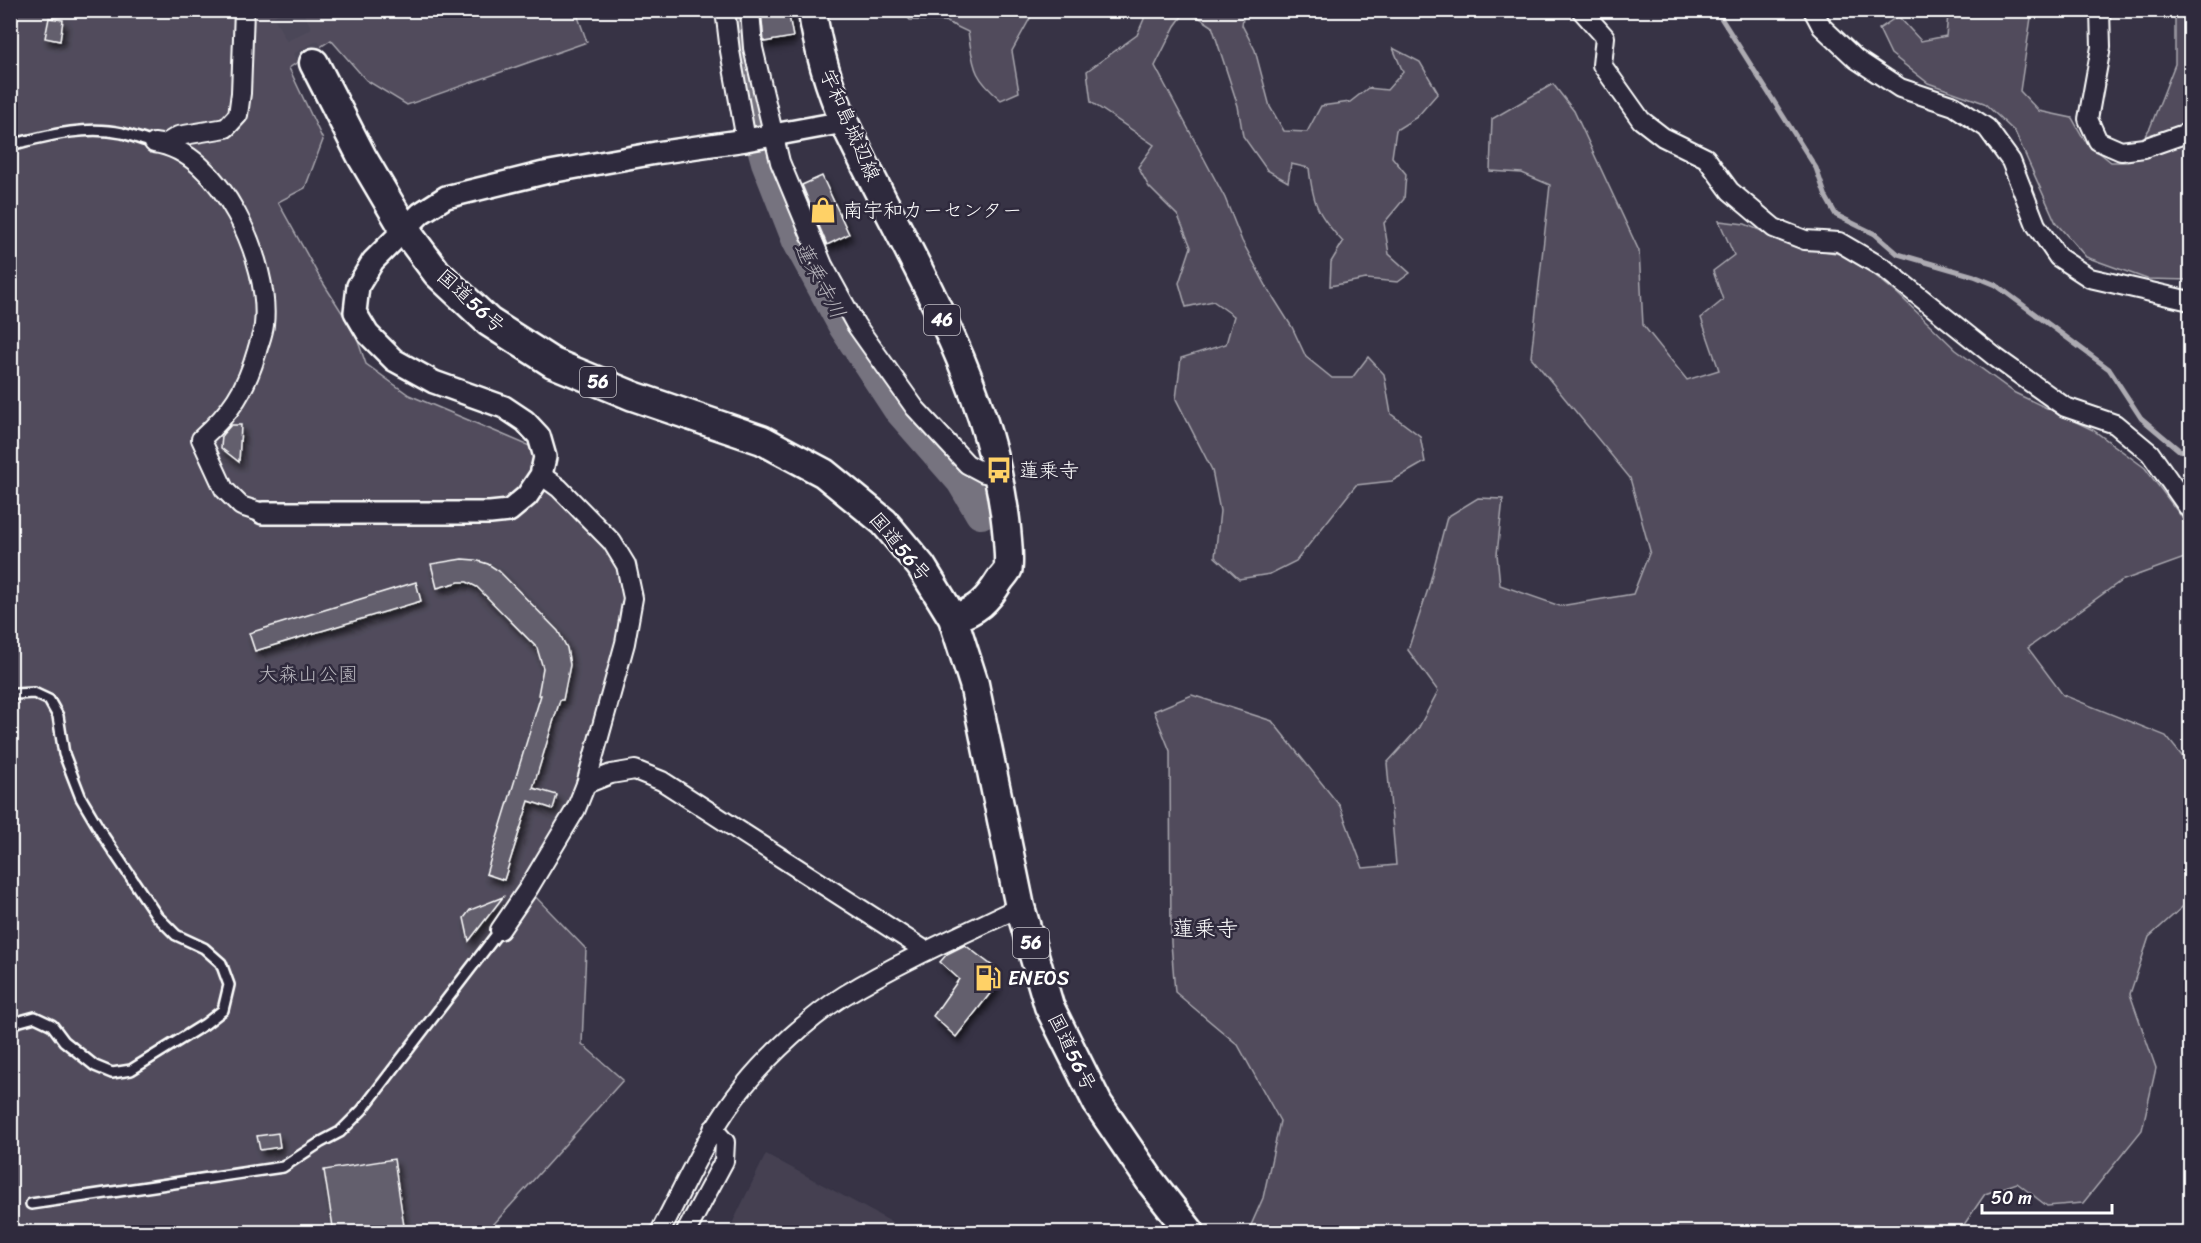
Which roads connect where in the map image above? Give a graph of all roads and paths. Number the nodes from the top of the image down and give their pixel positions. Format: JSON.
{"nodes":[{"id":1,"x":244,"y":10,"type":"edge"},
{"id":2,"x":725,"y":10,"type":"edge"},
{"id":3,"x":750,"y":10,"type":"edge"},
{"id":4,"x":812,"y":10,"type":"edge"},
{"id":5,"x":1581,"y":10,"type":"edge"},
{"id":6,"x":1813,"y":10,"type":"edge"},
{"id":7,"x":2099,"y":11,"type":"edge"},
{"id":8,"x":314,"y":63,"type":"tunnel mouth"},
{"id":9,"x":844,"y":122,"type":"junction"},
{"id":10,"x":2190,"y":132,"type":"edge"},
{"id":11,"x":774,"y":135,"type":"junction"},
{"id":12,"x":747,"y":140,"type":"junction"},
{"id":13,"x":160,"y":143,"type":"junction"},
{"id":14,"x":10,"y":145,"type":"edge"},
{"id":15,"x":405,"y":230,"type":"junction"},
{"id":16,"x":2190,"y":301,"type":"edge"},
{"id":17,"x":541,"y":475,"type":"junction"},
{"id":18,"x":999,"y":476,"type":"junction"},
{"id":19,"x":2190,"y":510,"type":"edge"},
{"id":20,"x":263,"y":513,"type":"joint"},
{"id":21,"x":952,"y":618,"type":"junction"},
{"id":22,"x":10,"y":698,"type":"edge"},
{"id":23,"x":586,"y":784,"type":"junction"},
{"id":24,"x":1020,"y":907,"type":"junction"},
{"id":25,"x":500,"y":930,"type":"joint"},
{"id":26,"x":926,"y":951,"type":"junction"},
{"id":27,"x":10,"y":1028,"type":"edge"},
{"id":28,"x":713,"y":1129,"type":"junction"},
{"id":29,"x":31,"y":1204,"type":"dead end"},
{"id":30,"x":660,"y":1233,"type":"edge"},
{"id":31,"x":686,"y":1233,"type":"edge"},
{"id":32,"x":1190,"y":1233,"type":"edge"}],
"edges":[{"from":1,"to":13,"type":"street"},
{"from":2,"to":12,"type":"street"},
{"from":3,"to":11,"type":"street"},
{"from":4,"to":9,"type":"main road","name":"宇和島城辺線","number":"46"},
{"from":5,"to":19,"type":"street"},
{"from":6,"to":16,"type":"street"},
{"from":7,"to":10,"type":"street"},
{"from":8,"to":15,"type":"highway","name":"国道56号","number":"56"},
{"from":9,"to":11,"type":"street"},
{"from":9,"to":18,"type":"main road","name":"宇和島城辺線","number":"46"},
{"from":11,"to":12,"type":"street"},
{"from":11,"to":18,"type":"street"},
{"from":12,"to":15,"type":"street"},
{"from":13,"to":14,"type":"lane"},
{"from":13,"to":20,"type":"street"},
{"from":15,"to":17,"type":"street"},
{"from":15,"to":21,"type":"highway","name":"国道56号","number":"56"},
{"from":17,"to":20,"type":"street"},
{"from":17,"to":23,"type":"street"},
{"from":18,"to":21,"type":"main road","name":"宇和島城辺線","number":"46"},
{"from":21,"to":24,"type":"highway","name":"国道56号","number":"56"},
{"from":22,"to":27,"type":"lane"},
{"from":23,"to":25,"type":"street"},
{"from":23,"to":26,"type":"street"},
{"from":24,"to":26,"type":"street"},
{"from":24,"to":32,"type":"highway","name":"国道56号","number":"56"},
{"from":25,"to":29,"type":"lane"},
{"from":26,"to":28,"type":"street"},
{"from":28,"to":30,"type":"street"},
{"from":28,"to":31,"type":"street"}]}
